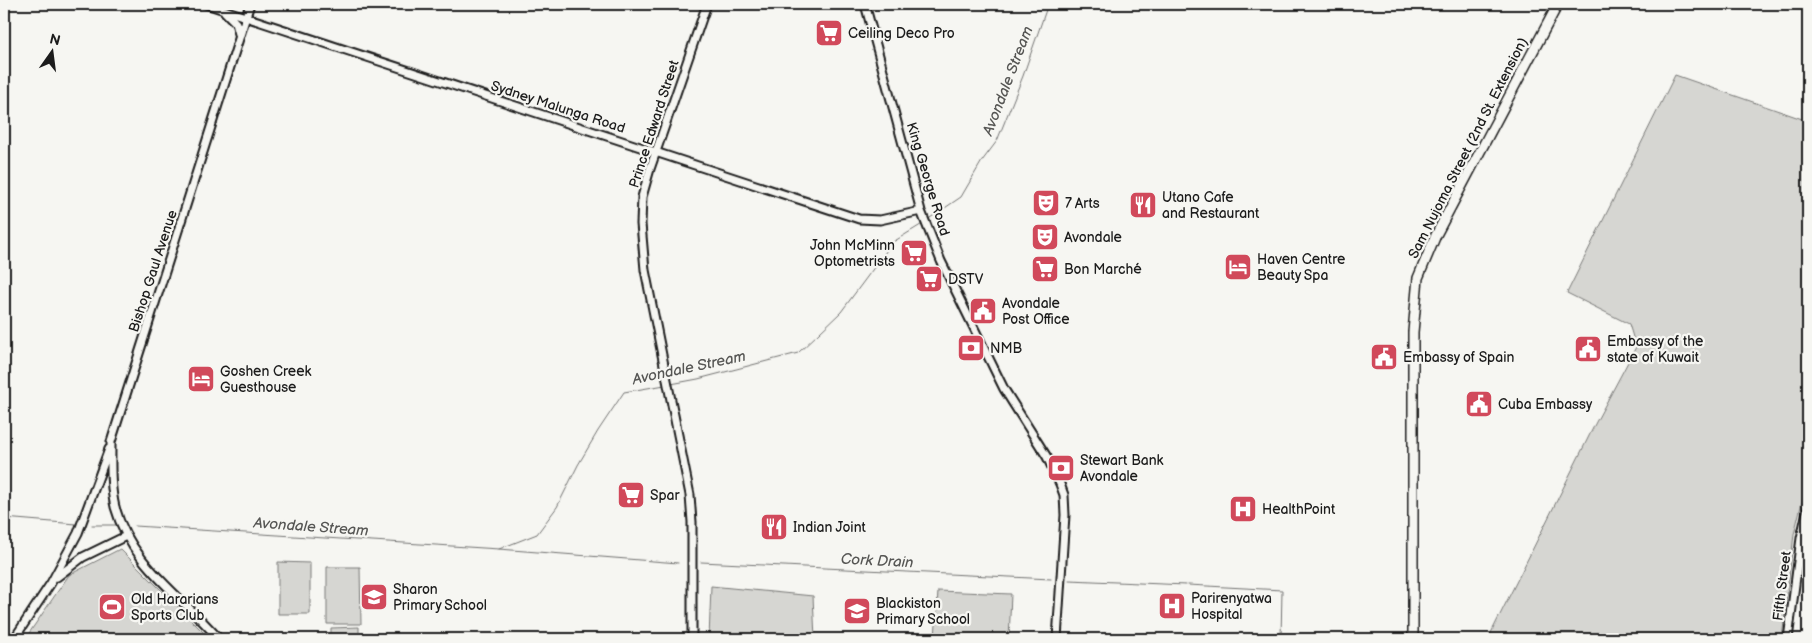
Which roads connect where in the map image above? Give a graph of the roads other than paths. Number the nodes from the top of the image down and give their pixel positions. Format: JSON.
{"nodes":[{"id":1,"x":206,"y":4,"type":"edge"},
{"id":2,"x":250,"y":4,"type":"edge"},
{"id":3,"x":707,"y":4,"type":"edge"},
{"id":4,"x":865,"y":4,"type":"edge"},
{"id":5,"x":1558,"y":4,"type":"edge"},
{"id":6,"x":223,"y":10,"type":"junction"},
{"id":7,"x":246,"y":16,"type":"junction"},
{"id":8,"x":239,"y":37,"type":"junction"},
{"id":9,"x":655,"y":153,"type":"junction"},
{"id":10,"x":921,"y":210,"type":"junction"},
{"id":11,"x":111,"y":442,"type":"junction"},
{"id":12,"x":1808,"y":507,"type":"edge"},
{"id":13,"x":126,"y":536,"type":"junction"},
{"id":14,"x":51,"y":583,"type":"junction"},
{"id":15,"x":14,"y":639,"type":"edge"},
{"id":16,"x":219,"y":639,"type":"edge"},
{"id":17,"x":692,"y":639,"type":"edge"},
{"id":18,"x":1057,"y":639,"type":"edge"},
{"id":19,"x":1413,"y":639,"type":"edge"},
{"id":20,"x":1788,"y":639,"type":"edge"}],
"edges":[{"from":1,"to":6,"type":"main road","name":"Sydney Malunga Road"},
{"from":2,"to":7,"type":"main road","name":"Bishop Gaul Avenue"},
{"from":3,"to":9,"type":"main road","name":"Prince Edward Street"},
{"from":4,"to":10,"type":"main road","name":"King George Road"},
{"from":5,"to":19,"type":"highway","name":"Sam Nujoma Street (2nd St. Extension)"},
{"from":6,"to":7,"type":"main road","name":"Sydney Malunga Road"},
{"from":6,"to":8,"type":"main road"},
{"from":7,"to":8,"type":"main road","name":"Bishop Gaul Avenue"},
{"from":7,"to":9,"type":"main road","name":"Sydney Malunga Road"},
{"from":8,"to":11,"type":"main road","name":"Bishop Gaul Avenue"},
{"from":9,"to":10,"type":"main road","name":"Sydney Malunga Road"},
{"from":9,"to":17,"type":"main road","name":"Prince Edward Street"},
{"from":10,"to":18,"type":"main road","name":"King George Road"},
{"from":11,"to":13,"type":"main road","name":"Bishop Gaul Avenue"},
{"from":11,"to":14,"type":"main road"},
{"from":12,"to":20,"type":"main road","name":"Fifth Street"},
{"from":13,"to":14,"type":"main road"},
{"from":13,"to":16,"type":"main road","name":"Bishop Gaul Avenue"},
{"from":14,"to":15,"type":"main road"}]}
